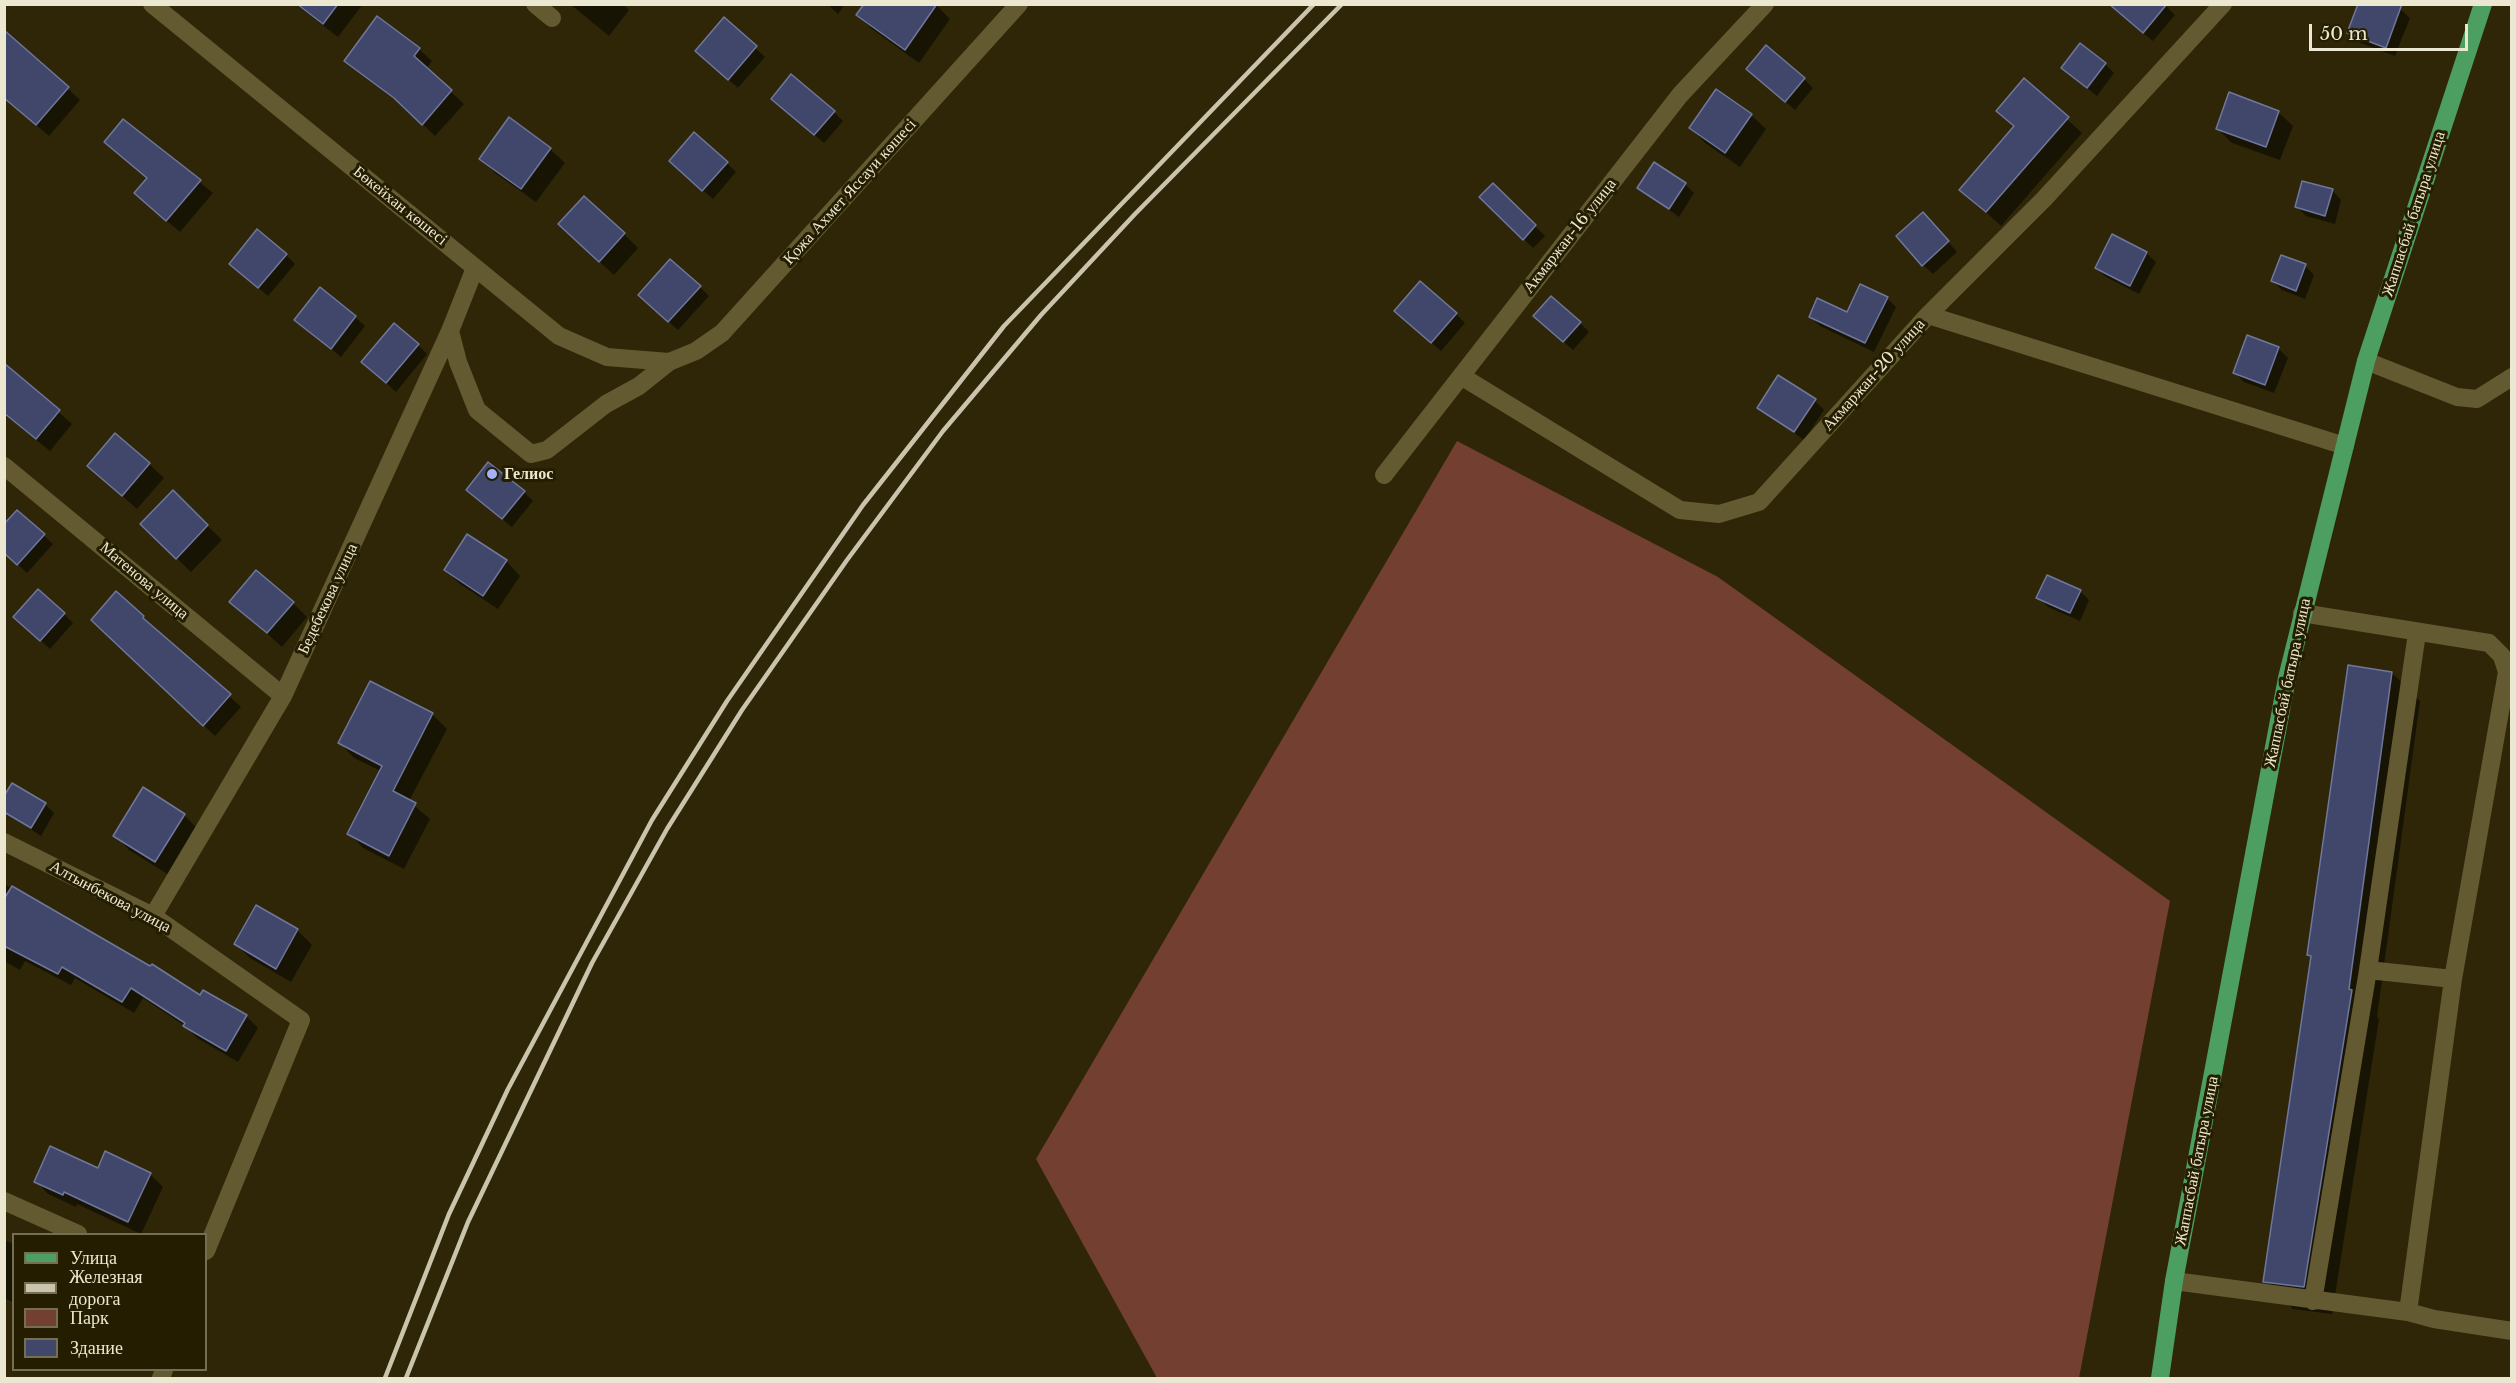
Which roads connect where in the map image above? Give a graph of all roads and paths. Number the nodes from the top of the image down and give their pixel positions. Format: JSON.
{"nodes":[{"id":1,"x":152,"y":4,"type":"edge"},
{"id":2,"x":535,"y":4,"type":"edge"},
{"id":3,"x":1019,"y":4,"type":"edge"},
{"id":4,"x":1765,"y":4,"type":"edge"},
{"id":5,"x":2223,"y":4,"type":"edge"},
{"id":6,"x":2484,"y":4,"type":"edge"},
{"id":7,"x":552,"y":18,"type":"dead end"},
{"id":8,"x":475,"y":268,"type":"junction"},
{"id":9,"x":1928,"y":315,"type":"junction"},
{"id":10,"x":450,"y":331,"type":"junction"},
{"id":11,"x":2366,"y":361,"type":"junction"},
{"id":12,"x":669,"y":362,"type":"junction"},
{"id":13,"x":1461,"y":376,"type":"junction"},
{"id":14,"x":2511,"y":377,"type":"edge"},
{"id":15,"x":2345,"y":446,"type":"junction"},
{"id":16,"x":4,"y":466,"type":"edge"},
{"id":17,"x":1384,"y":475,"type":"dead end"},
{"id":18,"x":2302,"y":613,"type":"junction"},
{"id":19,"x":2417,"y":633,"type":"junction"},
{"id":20,"x":283,"y":696,"type":"junction"},
{"id":21,"x":4,"y":842,"type":"edge"},
{"id":22,"x":153,"y":916,"type":"junction"},
{"id":23,"x":2368,"y":970,"type":"junction"},
{"id":24,"x":2453,"y":979,"type":"junction"},
{"id":25,"x":4,"y":1201,"type":"edge"},
{"id":26,"x":76,"y":1233,"type":"edge"},
{"id":27,"x":207,"y":1249,"type":"edge"},
{"id":28,"x":2174,"y":1281,"type":"junction"},
{"id":29,"x":2313,"y":1301,"type":"junction"},
{"id":30,"x":2408,"y":1312,"type":"junction"},
{"id":31,"x":2511,"y":1332,"type":"edge"},
{"id":32,"x":2160,"y":1378,"type":"edge"}],
"edges":[{"from":1,"to":8,"type":"street","name":"Бөкейхан көшесі"},
{"from":2,"to":7,"type":"street"},
{"from":3,"to":12,"type":"street","name":"Қожа Ахмет Яссауи көшесі"},
{"from":4,"to":13,"type":"street","name":"Акмаржан-16 улица"},
{"from":5,"to":9,"type":"street","name":"Акмаржан-20 улица"},
{"from":6,"to":11,"type":"main road","name":"Жаппасбай батыра улица"},
{"from":8,"to":10,"type":"street","name":"Бедебекова улица"},
{"from":8,"to":12,"type":"street","name":"Бөкейхан көшесі"},
{"from":9,"to":13,"type":"street","name":"Акмаржан-20 улица"},
{"from":9,"to":15,"type":"street"},
{"from":10,"to":12,"type":"street"},
{"from":10,"to":20,"type":"street","name":"Бедебекова улица"},
{"from":11,"to":14,"type":"street"},
{"from":11,"to":15,"type":"main road","name":"Жаппасбай батыра улица"},
{"from":13,"to":17,"type":"street","name":"Акмаржан-16 улица"},
{"from":15,"to":18,"type":"main road","name":"Жаппасбай батыра улица"},
{"from":16,"to":20,"type":"street","name":"Матенова улица"},
{"from":18,"to":19,"type":"street"},
{"from":18,"to":28,"type":"main road","name":"Жаппасбай батыра улица"},
{"from":19,"to":23,"type":"street"},
{"from":19,"to":24,"type":"street"},
{"from":20,"to":22,"type":"street","name":"Бедебекова улица"},
{"from":21,"to":22,"type":"street","name":"Алтынбекова улица"},
{"from":22,"to":27,"type":"street","name":"Алтынбекова улица"},
{"from":23,"to":24,"type":"street"},
{"from":23,"to":29,"type":"street"},
{"from":24,"to":30,"type":"street"},
{"from":25,"to":26,"type":"street"},
{"from":28,"to":29,"type":"street"},
{"from":28,"to":32,"type":"main road","name":"Жаппасбай батыра улица"},
{"from":29,"to":30,"type":"street"},
{"from":30,"to":31,"type":"street"}]}
